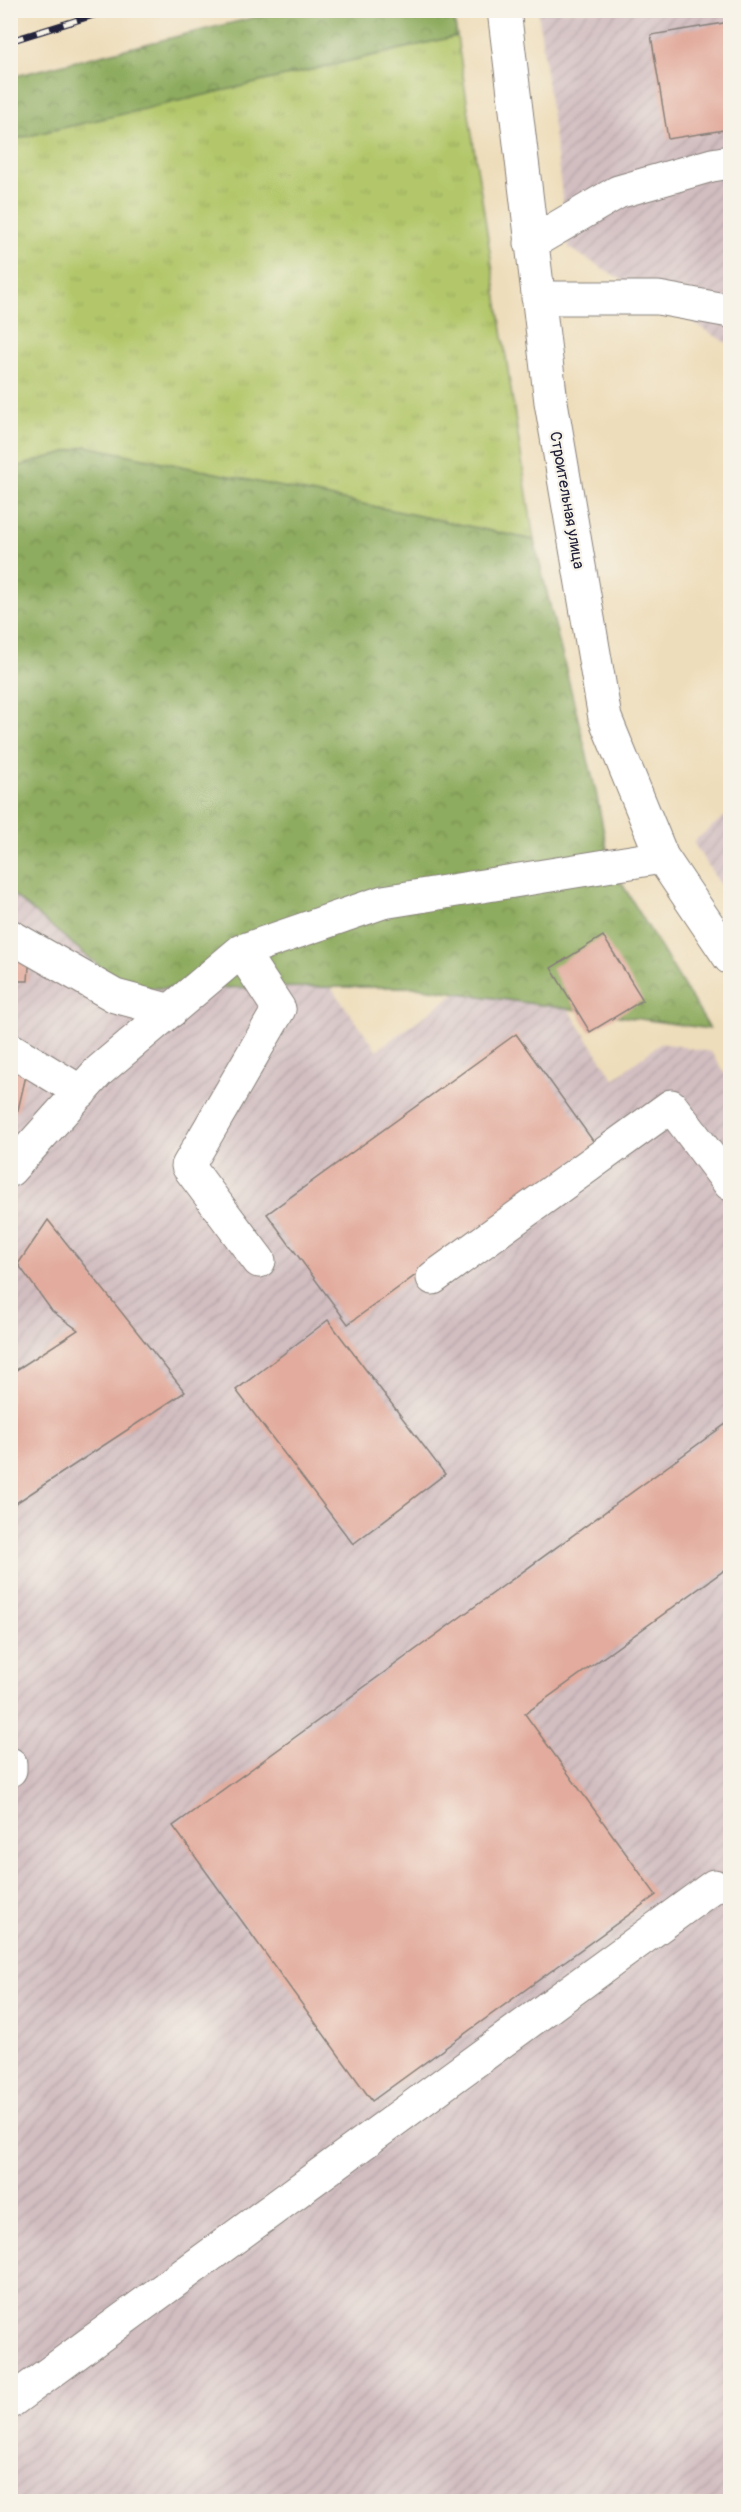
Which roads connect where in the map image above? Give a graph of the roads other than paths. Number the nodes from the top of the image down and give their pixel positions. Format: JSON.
{"nodes":[{"id":1,"x":504,"y":10,"type":"edge"},
{"id":2,"x":730,"y":162,"type":"edge"},
{"id":3,"x":531,"y":243,"type":"junction"},
{"id":4,"x":538,"y":298,"type":"junction"},
{"id":5,"x":730,"y":311,"type":"edge"},
{"id":6,"x":662,"y":857,"type":"junction"},
{"id":7,"x":730,"y":912,"type":"edge"},
{"id":8,"x":10,"y":936,"type":"edge"},
{"id":9,"x":241,"y":951,"type":"junction"},
{"id":10,"x":726,"y":952,"type":"edge"},
{"id":11,"x":171,"y":1011,"type":"junction"},
{"id":12,"x":10,"y":1049,"type":"edge"},
{"id":13,"x":81,"y":1092,"type":"junction"},
{"id":14,"x":10,"y":1170,"type":"edge"},
{"id":15,"x":730,"y":1184,"type":"edge"},
{"id":16,"x":259,"y":1261,"type":"dead end"},
{"id":17,"x":433,"y":1278,"type":"dead end"},
{"id":18,"x":10,"y":1764,"type":"edge"},
{"id":19,"x":10,"y":1770,"type":"edge"},
{"id":20,"x":714,"y":1886,"type":"dead end"},
{"id":21,"x":10,"y":2402,"type":"edge"}],
"edges":[{"from":1,"to":3,"type":"street","name":"Строительная улица"},
{"from":2,"to":3,"type":"street"},
{"from":3,"to":4,"type":"street","name":"Строительная улица"},
{"from":4,"to":5,"type":"street"},
{"from":4,"to":6,"type":"street","name":"Строительная улица"},
{"from":6,"to":9,"type":"street"},
{"from":6,"to":10,"type":"street","name":"Строительная улица"},
{"from":7,"to":10,"type":"street"},
{"from":8,"to":11,"type":"street"},
{"from":9,"to":11,"type":"street"},
{"from":9,"to":16,"type":"street"},
{"from":11,"to":13,"type":"street"},
{"from":12,"to":13,"type":"street"},
{"from":13,"to":14,"type":"street"},
{"from":15,"to":17,"type":"street"},
{"from":18,"to":19,"type":"street"},
{"from":20,"to":21,"type":"street"}]}
